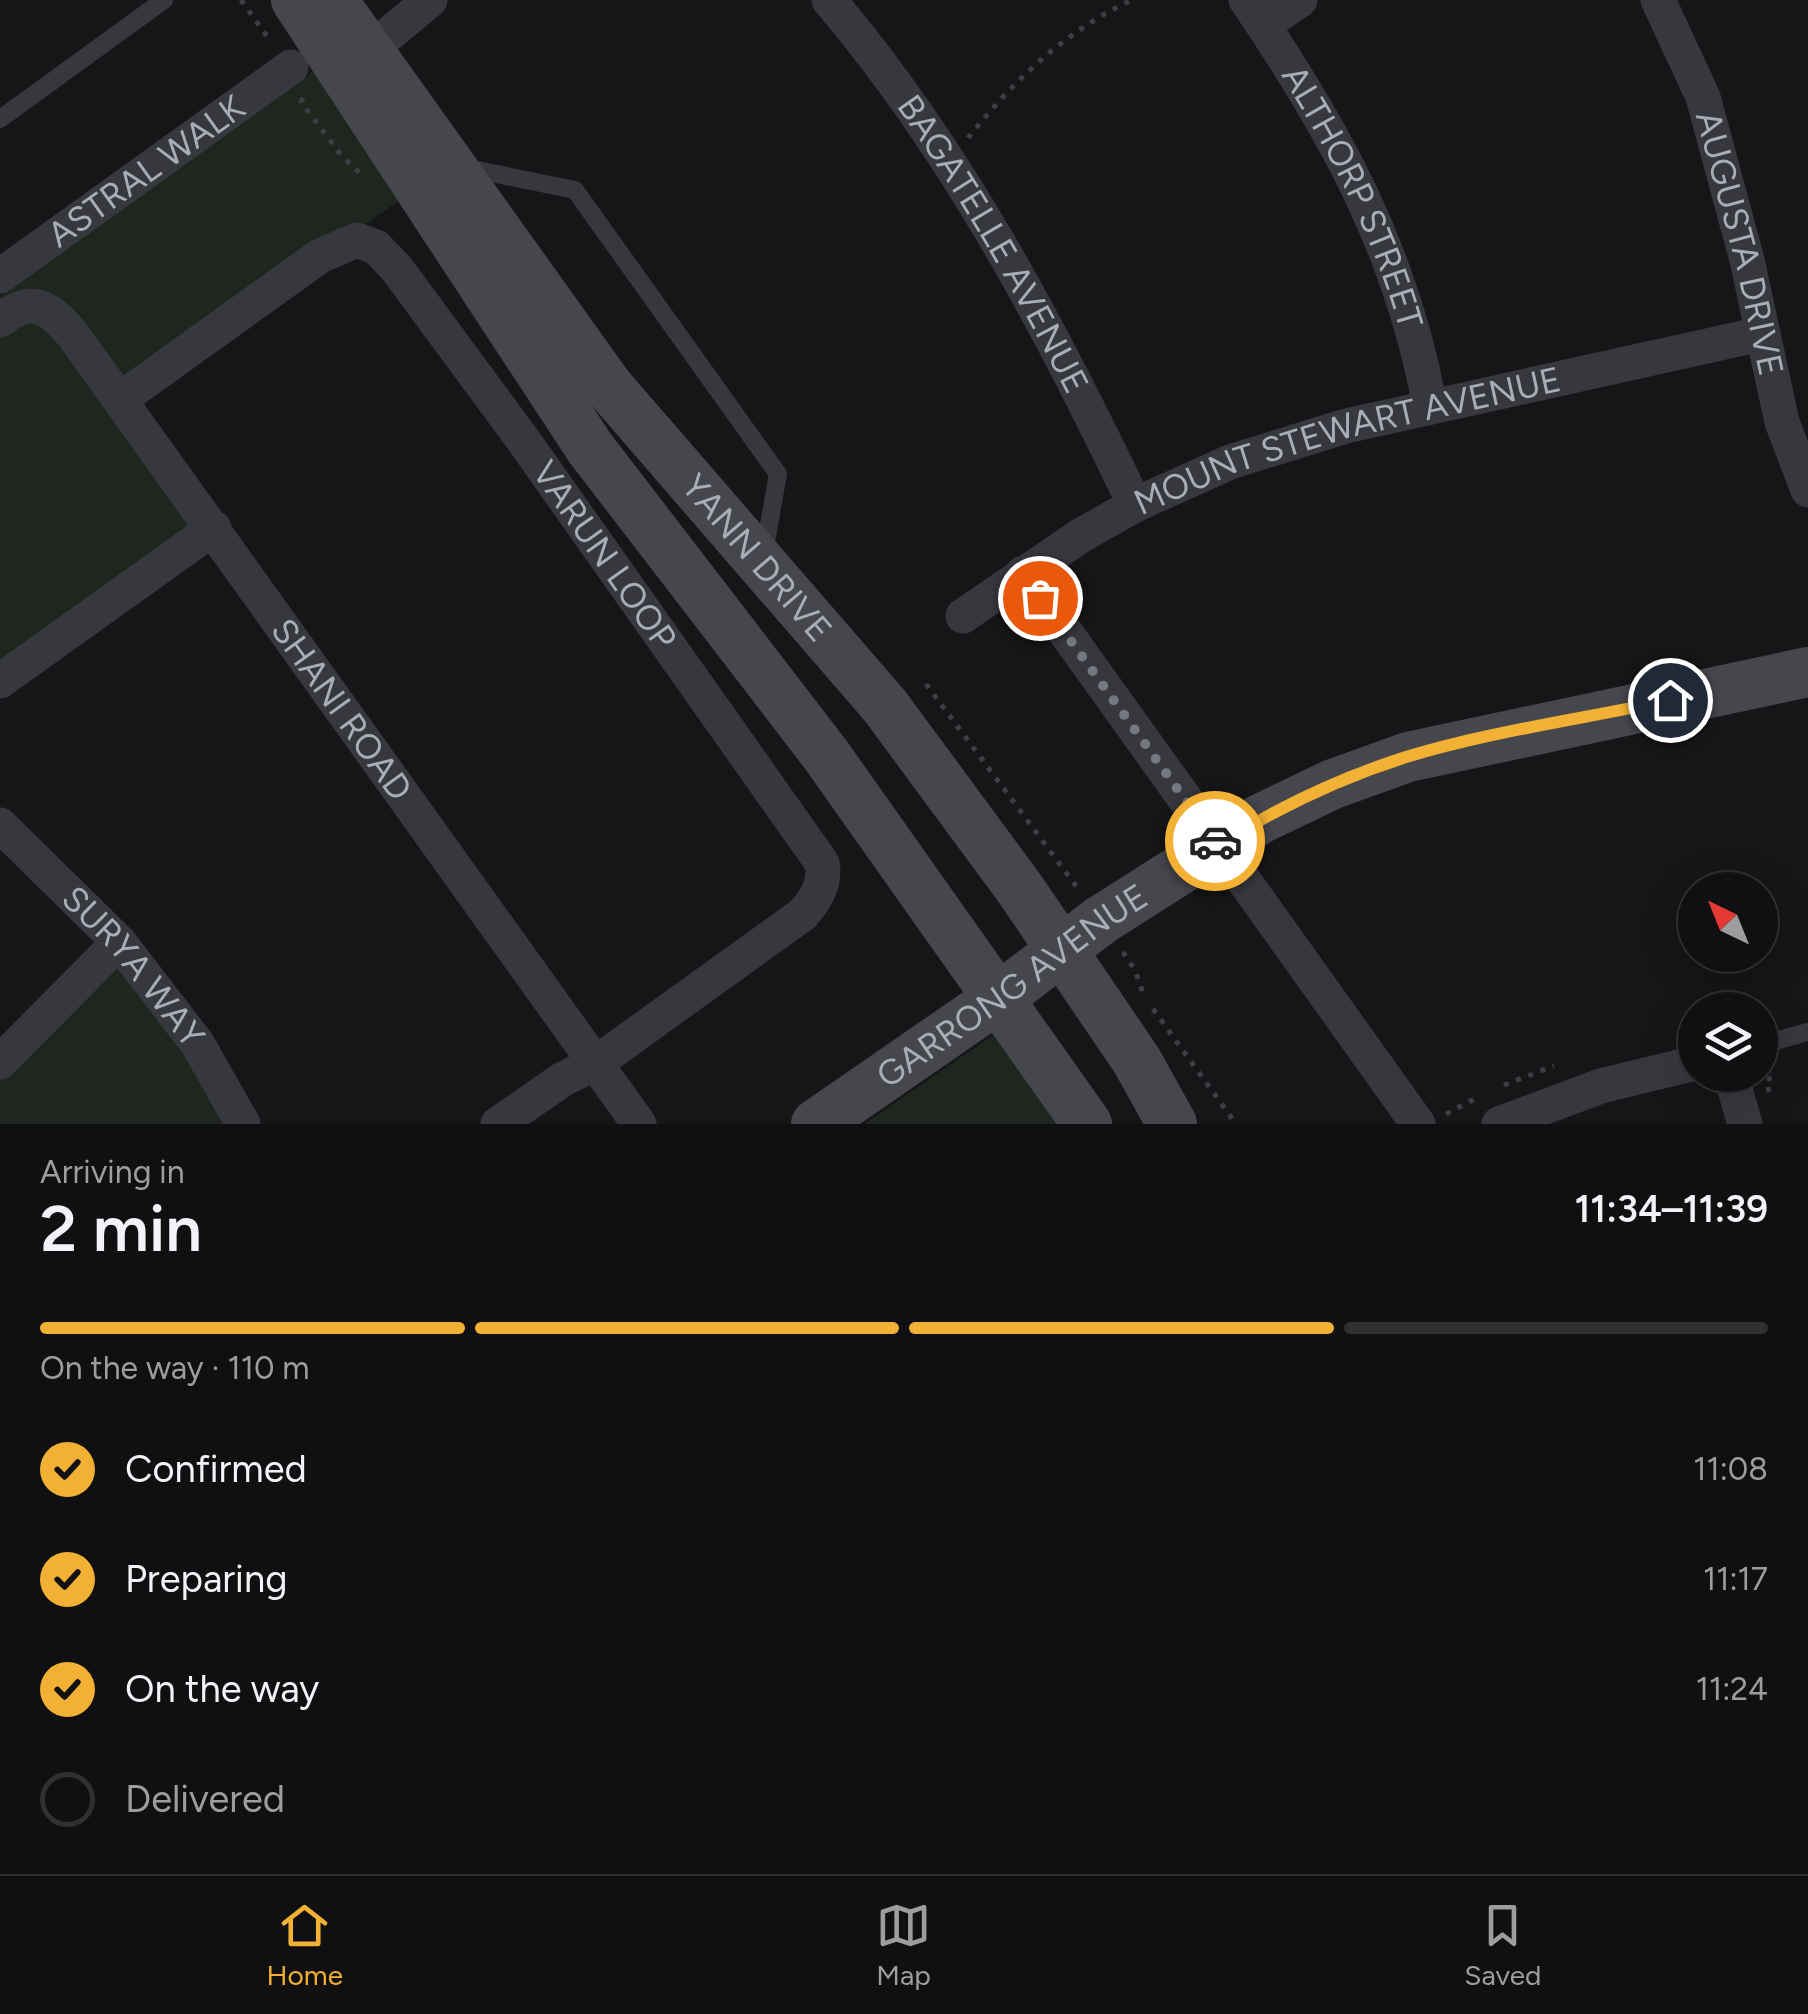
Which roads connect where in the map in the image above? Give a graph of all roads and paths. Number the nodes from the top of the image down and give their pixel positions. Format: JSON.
{"nodes":[{"id":1,"x":164,"y":0,"type":"edge"},
{"id":2,"x":296,"y":0,"type":"edge"},
{"id":3,"x":332,"y":0,"type":"edge"},
{"id":4,"x":430,"y":0,"type":"edge"},
{"id":5,"x":1132,"y":0,"type":"edge"},
{"id":6,"x":1300,"y":0,"type":"edge"},
{"id":7,"x":1658,"y":0,"type":"edge"},
{"id":8,"x":843,"y":5,"type":"edge"},
{"id":9,"x":1255,"y":13,"type":"edge"},
{"id":10,"x":370,"y":50,"type":"junction"},
{"id":11,"x":291,"y":67,"type":"dead end"},
{"id":12,"x":0,"y":118,"type":"edge"},
{"id":13,"x":968,"y":138,"type":"dead end"},
{"id":14,"x":452,"y":165,"type":"junction"},
{"id":15,"x":0,"y":276,"type":"edge"},
{"id":16,"x":10,"y":315,"type":"edge"},
{"id":17,"x":1761,"y":334,"type":"junction"},
{"id":18,"x":122,"y":398,"type":"junction"},
{"id":19,"x":1430,"y":407,"type":"junction"},
{"id":20,"x":1808,"y":490,"type":"edge"},
{"id":21,"x":1135,"y":505,"type":"junction"},
{"id":22,"x":214,"y":528,"type":"junction"},
{"id":23,"x":762,"y":564,"type":"junction"},
{"id":24,"x":1022,"y":573,"type":"junction"},
{"id":25,"x":963,"y":616,"type":"dead end"},
{"id":26,"x":1808,"y":672,"type":"edge"},
{"id":27,"x":0,"y":682,"type":"edge"},
{"id":28,"x":1808,"y":702,"type":"edge"},
{"id":29,"x":0,"y":825,"type":"edge"},
{"id":30,"x":1227,"y":856,"type":"junction"},
{"id":31,"x":119,"y":942,"type":"junction"},
{"id":32,"x":1070,"y":964,"type":"junction"},
{"id":33,"x":1008,"y":1008,"type":"junction"},
{"id":34,"x":1808,"y":1032,"type":"edge"},
{"id":35,"x":1778,"y":1040,"type":"edge"},
{"id":36,"x":0,"y":1062,"type":"edge"},
{"id":37,"x":596,"y":1062,"type":"junction"},
{"id":38,"x":1678,"y":1067,"type":"edge"},
{"id":39,"x":1736,"y":1092,"type":"edge"},
{"id":40,"x":243,"y":1124,"type":"edge"},
{"id":41,"x":498,"y":1124,"type":"edge"},
{"id":42,"x":640,"y":1124,"type":"edge"},
{"id":43,"x":816,"y":1124,"type":"edge"},
{"id":44,"x":864,"y":1124,"type":"edge"},
{"id":45,"x":1087,"y":1124,"type":"edge"},
{"id":46,"x":1172,"y":1124,"type":"edge"},
{"id":47,"x":1418,"y":1124,"type":"edge"},
{"id":48,"x":1499,"y":1124,"type":"edge"},
{"id":49,"x":1745,"y":1124,"type":"edge"}],
"edges":[{"from":1,"to":12,"type":"lane"},
{"from":2,"to":33,"type":"street","name":"YANN DRIVE"},
{"from":3,"to":10,"type":"street","name":"YANN DRIVE"},
{"from":4,"to":10,"type":"street"},
{"from":5,"to":13,"type":"path"},
{"from":6,"to":9,"type":"street"},
{"from":7,"to":17,"type":"street","name":"AUGUSTA DRIVE"},
{"from":8,"to":21,"type":"street","name":"BAGATELLE AVENUE"},
{"from":9,"to":19,"type":"street","name":"ALTHORP STREET"},
{"from":10,"to":14,"type":"street","name":"YANN DRIVE"},
{"from":11,"to":15,"type":"street","name":"ASTRAL WALK"},
{"from":14,"to":23,"type":"street","name":"YANN DRIVE"},
{"from":14,"to":23,"type":"lane"},
{"from":16,"to":18,"type":"street","name":"SHANI ROAD"},
{"from":17,"to":19,"type":"street","name":"MOUNT STEWART AVENUE"},
{"from":17,"to":20,"type":"street","name":"AUGUSTA DRIVE"},
{"from":18,"to":22,"type":"street","name":"SHANI ROAD"},
{"from":18,"to":37,"type":"street","name":"VARUN LOOP"},
{"from":19,"to":21,"type":"street","name":"MOUNT STEWART AVENUE"},
{"from":21,"to":24,"type":"street","name":"MOUNT STEWART AVENUE"},
{"from":22,"to":27,"type":"street"},
{"from":22,"to":37,"type":"street","name":"SHANI ROAD"},
{"from":23,"to":32,"type":"street","name":"YANN DRIVE"},
{"from":24,"to":25,"type":"street","name":"MOUNT STEWART AVENUE"},
{"from":24,"to":30,"type":"street"},
{"from":26,"to":30,"type":"street","name":"GARRONG AVENUE"},
{"from":28,"to":30,"type":"street","name":"GARRONG AVENUE"},
{"from":29,"to":31,"type":"street","name":"SURYA WAY"},
{"from":30,"to":32,"type":"street","name":"GARRONG AVENUE"},
{"from":30,"to":47,"type":"street"},
{"from":31,"to":36,"type":"street"},
{"from":31,"to":40,"type":"street","name":"SURYA WAY"},
{"from":32,"to":33,"type":"street","name":"GARRONG AVENUE"},
{"from":32,"to":46,"type":"street","name":"YANN DRIVE"},
{"from":33,"to":43,"type":"street","name":"GARRONG AVENUE"},
{"from":33,"to":44,"type":"street","name":"GARRONG AVENUE"},
{"from":33,"to":45,"type":"street","name":"YANN DRIVE"},
{"from":34,"to":35,"type":"lane"},
{"from":37,"to":41,"type":"street"},
{"from":37,"to":42,"type":"street","name":"SHANI ROAD"},
{"from":38,"to":48,"type":"street"},
{"from":39,"to":49,"type":"street"}]}
